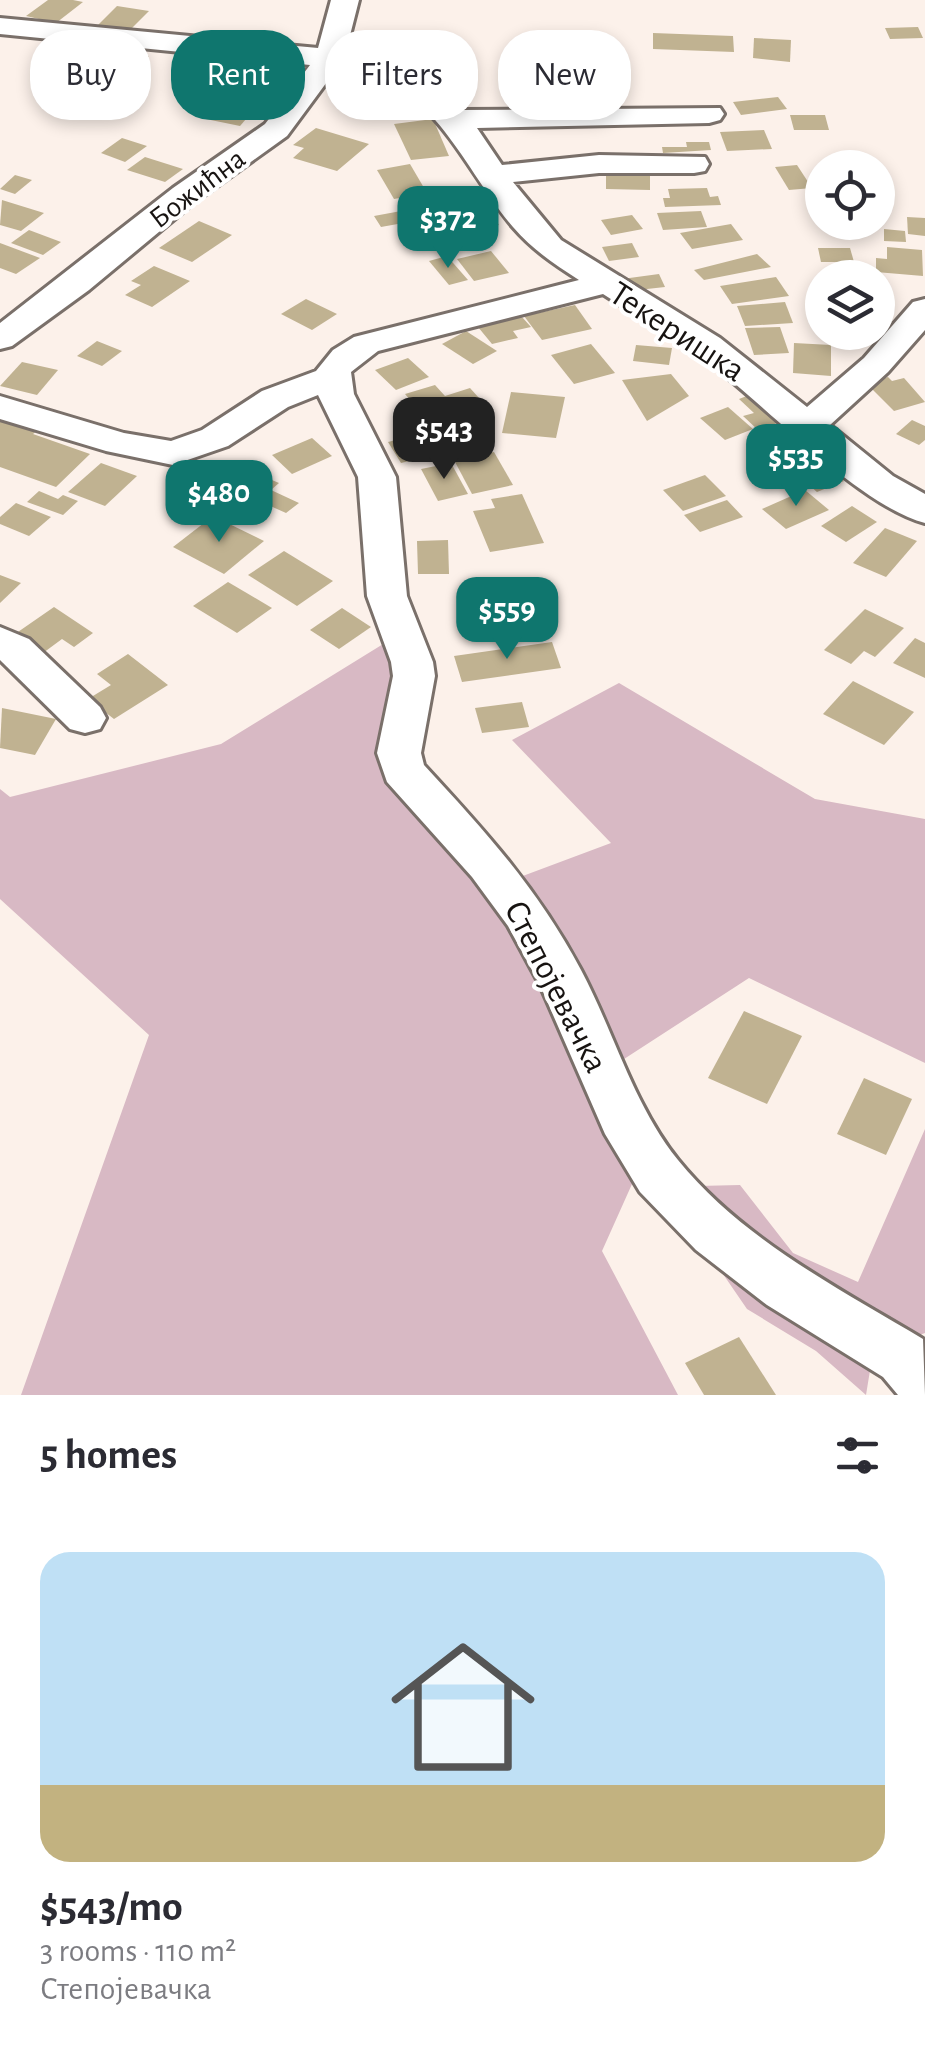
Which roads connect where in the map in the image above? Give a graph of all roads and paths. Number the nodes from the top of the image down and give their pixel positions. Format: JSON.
{"nodes":[{"id":1,"x":22,"y":0,"type":"edge"},
{"id":2,"x":345,"y":0,"type":"edge"},
{"id":3,"x":0,"y":10,"type":"edge"},
{"id":4,"x":0,"y":26,"type":"edge"},
{"id":5,"x":337,"y":30,"type":"edge"},
{"id":6,"x":325,"y":58,"type":"edge"},
{"id":7,"x":325,"y":65,"type":"edge"},
{"id":8,"x":710,"y":114,"type":"dead end"},
{"id":9,"x":478,"y":119,"type":"edge"},
{"id":10,"x":457,"y":120,"type":"edge"},
{"id":11,"x":694,"y":164,"type":"dead end"},
{"id":12,"x":492,"y":175,"type":"junction"},
{"id":13,"x":604,"y":284,"type":"junction"},
{"id":14,"x":925,"y":309,"type":"edge"},
{"id":15,"x":0,"y":339,"type":"edge"},
{"id":16,"x":332,"y":378,"type":"junction"},
{"id":17,"x":0,"y":407,"type":"edge"},
{"id":18,"x":810,"y":424,"type":"junction"},
{"id":19,"x":925,"y":511,"type":"edge"},
{"id":20,"x":0,"y":641,"type":"edge"},
{"id":21,"x":85,"y":718,"type":"dead end"},
{"id":22,"x":925,"y":1382,"type":"edge"}],
"edges":[{"from":1,"to":3,"type":"street"},
{"from":2,"to":5,"type":"street","name":"Божићна"},
{"from":4,"to":6,"type":"street","name":"Текеришка"},
{"from":7,"to":15,"type":"street","name":"Божићна"},
{"from":8,"to":9,"type":"street"},
{"from":10,"to":12,"type":"street","name":"Текеришка"},
{"from":11,"to":12,"type":"street"},
{"from":12,"to":13,"type":"street","name":"Текеришка"},
{"from":13,"to":16,"type":"street"},
{"from":13,"to":18,"type":"street","name":"Текеришка"},
{"from":14,"to":18,"type":"street"},
{"from":16,"to":17,"type":"street"},
{"from":16,"to":22,"type":"street","name":"Степојевачка"},
{"from":18,"to":19,"type":"street","name":"Текеришка"},
{"from":20,"to":21,"type":"street"}]}
